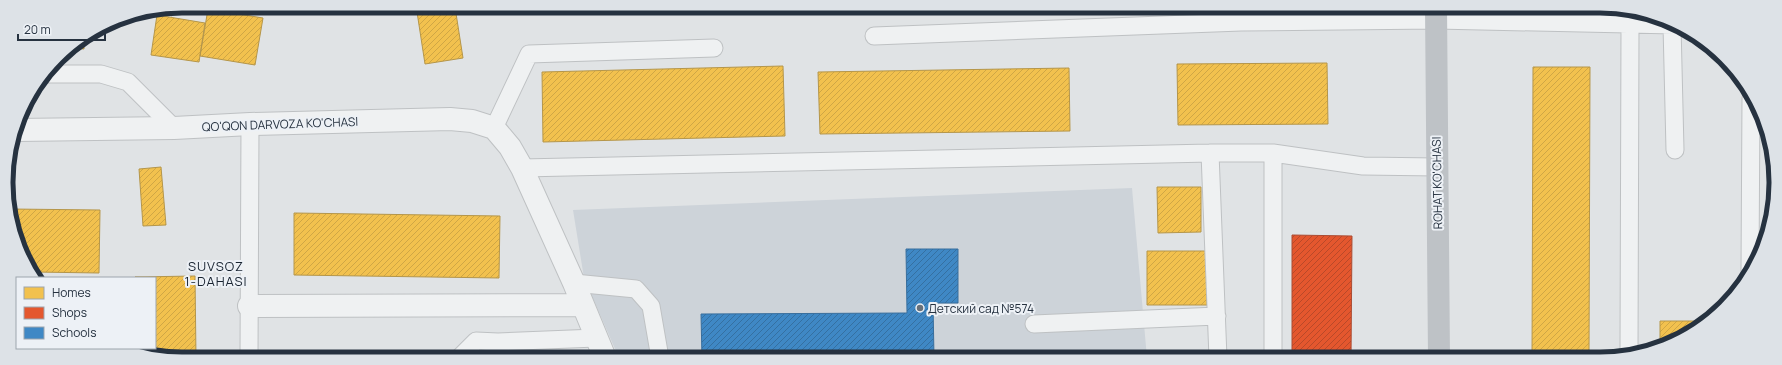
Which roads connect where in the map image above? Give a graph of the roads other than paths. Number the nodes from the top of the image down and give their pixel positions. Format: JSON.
{"nodes":[{"id":1,"x":1436,"y":14,"type":"edge"},
{"id":2,"x":1630,"y":25,"type":"junction"},
{"id":3,"x":1662,"y":25,"type":"edge"},
{"id":4,"x":1673,"y":30,"type":"edge"},
{"id":5,"x":874,"y":36,"type":"dead end"},
{"id":6,"x":714,"y":48,"type":"dead end"},
{"id":7,"x":52,"y":74,"type":"edge"},
{"id":8,"x":1751,"y":106,"type":"edge"},
{"id":9,"x":250,"y":124,"type":"junction"},
{"id":10,"x":174,"y":128,"type":"junction"},
{"id":11,"x":494,"y":128,"type":"junction"},
{"id":12,"x":21,"y":130,"type":"edge"},
{"id":13,"x":1675,"y":150,"type":"dead end"},
{"id":14,"x":1210,"y":153,"type":"junction"},
{"id":15,"x":1273,"y":153,"type":"junction"},
{"id":16,"x":1437,"y":167,"type":"junction"},
{"id":17,"x":522,"y":168,"type":"junction"},
{"id":18,"x":1750,"y":260,"type":"edge"},
{"id":19,"x":574,"y":284,"type":"junction"},
{"id":20,"x":583,"y":305,"type":"junction"},
{"id":21,"x":249,"y":306,"type":"junction"},
{"id":22,"x":1217,"y":316,"type":"junction"},
{"id":23,"x":1034,"y":324,"type":"dead end"},
{"id":24,"x":596,"y":338,"type":"junction"},
{"id":25,"x":1630,"y":350,"type":"edge"},
{"id":26,"x":248,"y":352,"type":"edge"},
{"id":27,"x":465,"y":352,"type":"edge"},
{"id":28,"x":602,"y":352,"type":"edge"},
{"id":29,"x":659,"y":352,"type":"edge"},
{"id":30,"x":1218,"y":352,"type":"edge"},
{"id":31,"x":1273,"y":352,"type":"edge"},
{"id":32,"x":1439,"y":352,"type":"edge"}],
"edges":[{"from":1,"to":2,"type":"lane"},
{"from":1,"to":5,"type":"lane"},
{"from":1,"to":16,"type":"street","name":"ROHAT KO'CHASI"},
{"from":2,"to":3,"type":"lane"},
{"from":2,"to":25,"type":"lane"},
{"from":4,"to":13,"type":"lane"},
{"from":6,"to":11,"type":"lane"},
{"from":7,"to":10,"type":"lane"},
{"from":8,"to":18,"type":"lane"},
{"from":9,"to":10,"type":"street","name":"QO'QON DARVOZA KO'CHASI"},
{"from":9,"to":11,"type":"street","name":"QO'QON DARVOZA KO'CHASI"},
{"from":9,"to":21,"type":"lane"},
{"from":10,"to":12,"type":"street","name":"QO'QON DARVOZA KO'CHASI"},
{"from":11,"to":17,"type":"street"},
{"from":14,"to":15,"type":"lane"},
{"from":14,"to":17,"type":"lane"},
{"from":14,"to":22,"type":"lane"},
{"from":15,"to":16,"type":"lane"},
{"from":15,"to":31,"type":"lane"},
{"from":16,"to":32,"type":"street","name":"ROHAT KO'CHASI"},
{"from":17,"to":19,"type":"street"},
{"from":19,"to":20,"type":"street"},
{"from":19,"to":29,"type":"lane"},
{"from":20,"to":21,"type":"street"},
{"from":20,"to":24,"type":"street"},
{"from":21,"to":26,"type":"lane"},
{"from":22,"to":23,"type":"lane"},
{"from":22,"to":30,"type":"lane"},
{"from":24,"to":27,"type":"lane"},
{"from":24,"to":28,"type":"street"}]}
